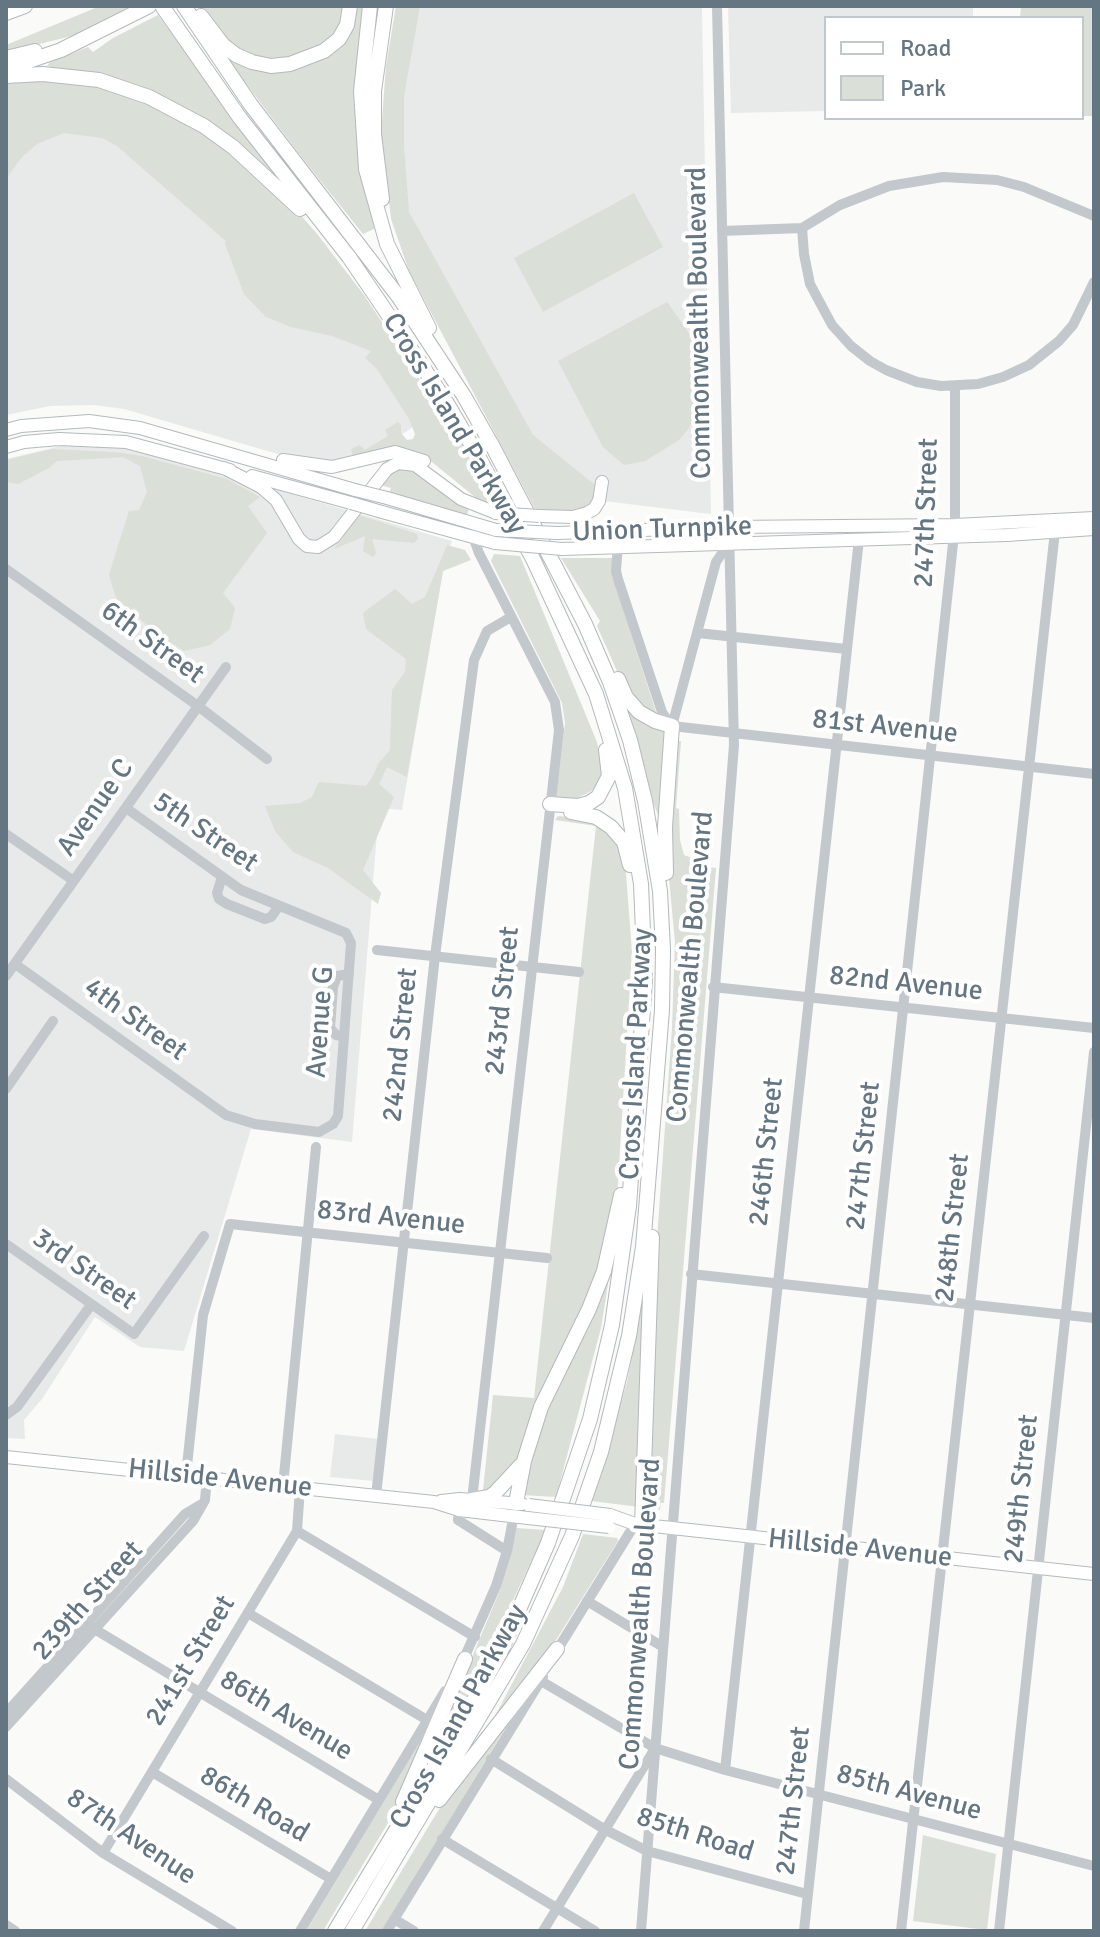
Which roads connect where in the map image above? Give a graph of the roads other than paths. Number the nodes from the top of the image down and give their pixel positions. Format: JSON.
{"nodes":[{"id":1,"x":25,"y":6,"type":"edge"},
{"id":2,"x":149,"y":6,"type":"edge"},
{"id":3,"x":162,"y":6,"type":"edge"},
{"id":4,"x":184,"y":6,"type":"edge"},
{"id":5,"x":193,"y":6,"type":"edge"},
{"id":6,"x":350,"y":6,"type":"edge"},
{"id":7,"x":370,"y":6,"type":"edge"},
{"id":8,"x":386,"y":6,"type":"edge"},
{"id":9,"x":717,"y":6,"type":"edge"},
{"id":10,"x":6,"y":13,"type":"edge"},
{"id":11,"x":12,"y":66,"type":"edge"},
{"id":12,"x":1094,"y":216,"type":"edge"},
{"id":13,"x":802,"y":228,"type":"junction"},
{"id":14,"x":722,"y":231,"type":"junction"},
{"id":15,"x":1094,"y":282,"type":"edge"},
{"id":16,"x":381,"y":304,"type":"junction"},
{"id":17,"x":429,"y":327,"type":"junction"},
{"id":18,"x":955,"y":386,"type":"junction"},
{"id":19,"x":6,"y":430,"type":"edge"},
{"id":20,"x":6,"y":447,"type":"edge"},
{"id":21,"x":493,"y":447,"type":"junction"},
{"id":22,"x":226,"y":451,"type":"junction"},
{"id":23,"x":224,"y":468,"type":"junction"},
{"id":24,"x":602,"y":482,"type":"dead end"},
{"id":25,"x":493,"y":513,"type":"junction"},
{"id":26,"x":1094,"y":518,"type":"edge"},
{"id":27,"x":478,"y":526,"type":"junction"},
{"id":28,"x":728,"y":527,"type":"junction"},
{"id":29,"x":1094,"y":529,"type":"edge"},
{"id":30,"x":619,"y":531,"type":"junction"},
{"id":31,"x":954,"y":531,"type":"junction"},
{"id":32,"x":1055,"y":531,"type":"junction"},
{"id":33,"x":859,"y":539,"type":"junction"},
{"id":34,"x":475,"y":540,"type":"junction"},
{"id":35,"x":729,"y":543,"type":"junction"},
{"id":36,"x":619,"y":547,"type":"junction"},
{"id":37,"x":6,"y":569,"type":"edge"},
{"id":38,"x":511,"y":617,"type":"junction"},
{"id":39,"x":585,"y":624,"type":"junction"},
{"id":40,"x":698,"y":633,"type":"junction"},
{"id":41,"x":731,"y":636,"type":"junction"},
{"id":42,"x":576,"y":646,"type":"junction"},
{"id":43,"x":846,"y":649,"type":"junction"},
{"id":44,"x":226,"y":667,"type":"dead end"},
{"id":45,"x":198,"y":706,"type":"junction"},
{"id":46,"x":672,"y":726,"type":"junction"},
{"id":47,"x":734,"y":735,"type":"junction"},
{"id":48,"x":835,"y":746,"type":"junction"},
{"id":49,"x":931,"y":757,"type":"junction"},
{"id":50,"x":267,"y":759,"type":"dead end"},
{"id":51,"x":1028,"y":767,"type":"junction"},
{"id":52,"x":1094,"y":774,"type":"edge"},
{"id":53,"x":549,"y":806,"type":"junction"},
{"id":54,"x":126,"y":808,"type":"junction"},
{"id":55,"x":6,"y":834,"type":"edge"},
{"id":56,"x":222,"y":877,"type":"junction"},
{"id":57,"x":74,"y":881,"type":"junction"},
{"id":58,"x":279,"y":906,"type":"junction"},
{"id":59,"x":662,"y":920,"type":"junction"},
{"id":60,"x":644,"y":932,"type":"junction"},
{"id":61,"x":346,"y":933,"type":"joint"},
{"id":62,"x":377,"y":950,"type":"dead end"},
{"id":63,"x":435,"y":956,"type":"junction"},
{"id":64,"x":15,"y":964,"type":"junction"},
{"id":65,"x":531,"y":967,"type":"junction"},
{"id":66,"x":579,"y":972,"type":"dead end"},
{"id":67,"x":7,"y":974,"type":"edge"},
{"id":68,"x":713,"y":987,"type":"junction"},
{"id":69,"x":808,"y":997,"type":"junction"},
{"id":70,"x":904,"y":1008,"type":"junction"},
{"id":71,"x":1001,"y":1018,"type":"junction"},
{"id":72,"x":53,"y":1021,"type":"dead end"},
{"id":73,"x":1094,"y":1028,"type":"edge"},
{"id":74,"x":1094,"y":1052,"type":"edge"},
{"id":75,"x":6,"y":1089,"type":"edge"},
{"id":76,"x":338,"y":1116,"type":"joint"},
{"id":77,"x":635,"y":1136,"type":"junction"},
{"id":78,"x":651,"y":1145,"type":"junction"},
{"id":79,"x":316,"y":1147,"type":"dead end"},
{"id":80,"x":308,"y":1233,"type":"junction"},
{"id":81,"x":204,"y":1236,"type":"dead end"},
{"id":82,"x":403,"y":1243,"type":"junction"},
{"id":83,"x":6,"y":1244,"type":"edge"},
{"id":84,"x":500,"y":1253,"type":"junction"},
{"id":85,"x":547,"y":1258,"type":"dead end"},
{"id":86,"x":691,"y":1274,"type":"junction"},
{"id":87,"x":777,"y":1284,"type":"junction"},
{"id":88,"x":873,"y":1294,"type":"junction"},
{"id":89,"x":91,"y":1305,"type":"junction"},
{"id":90,"x":969,"y":1305,"type":"junction"},
{"id":91,"x":1065,"y":1315,"type":"junction"},
{"id":92,"x":1094,"y":1318,"type":"edge"},
{"id":93,"x":6,"y":1415,"type":"edge"},
{"id":94,"x":6,"y":1457,"type":"edge"},
{"id":95,"x":524,"y":1461,"type":"junction"},
{"id":96,"x":186,"y":1475,"type":"junction"},
{"id":97,"x":207,"y":1478,"type":"junction"},
{"id":98,"x":283,"y":1486,"type":"junction"},
{"id":99,"x":300,"y":1488,"type":"junction"},
{"id":100,"x":376,"y":1496,"type":"junction"},
{"id":101,"x":472,"y":1500,"type":"junction"},
{"id":102,"x":434,"y":1502,"type":"junction"},
{"id":103,"x":459,"y":1510,"type":"junction"},
{"id":104,"x":522,"y":1510,"type":"junction"},
{"id":105,"x":634,"y":1524,"type":"junction"},
{"id":106,"x":672,"y":1529,"type":"junction"},
{"id":107,"x":297,"y":1531,"type":"junction"},
{"id":108,"x":749,"y":1537,"type":"junction"},
{"id":109,"x":845,"y":1547,"type":"junction"},
{"id":110,"x":507,"y":1551,"type":"junction"},
{"id":111,"x":941,"y":1558,"type":"junction"},
{"id":112,"x":1038,"y":1568,"type":"junction"},
{"id":113,"x":1094,"y":1574,"type":"edge"},
{"id":114,"x":587,"y":1601,"type":"junction"},
{"id":115,"x":248,"y":1613,"type":"junction"},
{"id":116,"x":90,"y":1626,"type":"junction"},
{"id":117,"x":475,"y":1637,"type":"junction"},
{"id":118,"x":663,"y":1647,"type":"junction"},
{"id":119,"x":557,"y":1649,"type":"junction"},
{"id":120,"x":465,"y":1659,"type":"junction"},
{"id":121,"x":541,"y":1681,"type":"junction"},
{"id":122,"x":200,"y":1693,"type":"junction"},
{"id":123,"x":6,"y":1713,"type":"edge"},
{"id":124,"x":427,"y":1720,"type":"junction"},
{"id":125,"x":6,"y":1727,"type":"edge"},
{"id":126,"x":655,"y":1748,"type":"junction"},
{"id":127,"x":491,"y":1759,"type":"junction"},
{"id":128,"x":725,"y":1770,"type":"junction"},
{"id":129,"x":152,"y":1772,"type":"junction"},
{"id":130,"x":6,"y":1779,"type":"edge"},
{"id":131,"x":818,"y":1795,"type":"junction"},
{"id":132,"x":379,"y":1800,"type":"junction"},
{"id":133,"x":913,"y":1819,"type":"junction"},
{"id":134,"x":416,"y":1824,"type":"junction"},
{"id":135,"x":604,"y":1829,"type":"junction"},
{"id":136,"x":442,"y":1839,"type":"junction"},
{"id":137,"x":1008,"y":1844,"type":"junction"},
{"id":138,"x":647,"y":1851,"type":"junction"},
{"id":139,"x":103,"y":1853,"type":"junction"},
{"id":140,"x":1094,"y":1866,"type":"edge"},
{"id":141,"x":331,"y":1879,"type":"junction"},
{"id":142,"x":366,"y":1880,"type":"junction"},
{"id":143,"x":807,"y":1894,"type":"junction"},
{"id":144,"x":557,"y":1908,"type":"junction"},
{"id":145,"x":394,"y":1919,"type":"junction"},
{"id":146,"x":6,"y":1925,"type":"edge"},
{"id":147,"x":15,"y":1931,"type":"edge"},
{"id":148,"x":232,"y":1931,"type":"edge"},
{"id":149,"x":300,"y":1931,"type":"edge"},
{"id":150,"x":335,"y":1931,"type":"edge"},
{"id":151,"x":352,"y":1931,"type":"edge"},
{"id":152,"x":387,"y":1931,"type":"edge"},
{"id":153,"x":414,"y":1931,"type":"edge"},
{"id":154,"x":543,"y":1931,"type":"edge"},
{"id":155,"x":595,"y":1931,"type":"edge"},
{"id":156,"x":641,"y":1931,"type":"edge"},
{"id":157,"x":804,"y":1931,"type":"edge"},
{"id":158,"x":901,"y":1931,"type":"edge"},
{"id":159,"x":999,"y":1931,"type":"edge"}],
"edges":[{"from":1,"to":10,"type":"highway"},
{"from":2,"to":11,"type":"highway"},
{"from":3,"to":16,"type":"highway","name":"Cross Island Parkway"},
{"from":4,"to":21,"type":"highway","name":"Cross Island Parkway"},
{"from":5,"to":6,"type":"highway"},
{"from":7,"to":17,"type":"highway"},
{"from":8,"to":17,"type":"highway"},
{"from":9,"to":14,"type":"street","name":"Commonwealth Boulevard"},
{"from":11,"to":16,"type":"highway"},
{"from":12,"to":13,"type":"street"},
{"from":13,"to":14,"type":"street"},
{"from":13,"to":18,"type":"street"},
{"from":14,"to":28,"type":"street","name":"Commonwealth Boulevard"},
{"from":15,"to":18,"type":"street"},
{"from":16,"to":42,"type":"highway","name":"Cross Island Parkway"},
{"from":17,"to":21,"type":"highway"},
{"from":18,"to":31,"type":"street","name":"247th Street"},
{"from":19,"to":22,"type":"main road","name":"Union Turnpike"},
{"from":20,"to":23,"type":"main road","name":"Union Turnpike"},
{"from":21,"to":39,"type":"highway","name":"Cross Island Parkway"},
{"from":22,"to":25,"type":"main road"},
{"from":22,"to":27,"type":"main road","name":"Union Turnpike","bridge":true},
{"from":23,"to":25,"type":"main road"},
{"from":23,"to":34,"type":"main road","name":"Union Turnpike","bridge":true},
{"from":24,"to":25,"type":"main road","bridge":true},
{"from":26,"to":31,"type":"main road","name":"Union Turnpike"},
{"from":27,"to":30,"type":"main road","name":"Union Turnpike","bridge":true},
{"from":27,"to":34,"type":"street"},
{"from":28,"to":30,"type":"main road","name":"Union Turnpike"},
{"from":28,"to":31,"type":"main road","name":"Union Turnpike"},
{"from":28,"to":35,"type":"street","name":"Commonwealth Boulevard"},
{"from":29,"to":32,"type":"main road","name":"Union Turnpike"},
{"from":30,"to":36,"type":"street"},
{"from":31,"to":32,"type":"main road","name":"Union Turnpike"},
{"from":31,"to":33,"type":"main road","name":"Union Turnpike"},
{"from":31,"to":49,"type":"street","name":"247th Street"},
{"from":32,"to":51,"type":"street","name":"248th Street"},
{"from":33,"to":35,"type":"main road","name":"Union Turnpike"},
{"from":33,"to":43,"type":"street","name":"246th Street"},
{"from":34,"to":36,"type":"main road","name":"Union Turnpike","bridge":true},
{"from":34,"to":38,"type":"street","name":"243rd Street"},
{"from":35,"to":36,"type":"main road","name":"Union Turnpike"},
{"from":35,"to":40,"type":"street"},
{"from":35,"to":41,"type":"street","name":"Commonwealth Boulevard"},
{"from":36,"to":46,"type":"street"},
{"from":37,"to":45,"type":"street","name":"6th Street"},
{"from":38,"to":53,"type":"street","name":"243rd Street"},
{"from":38,"to":63,"type":"street","name":"242nd Street"},
{"from":39,"to":46,"type":"highway"},
{"from":39,"to":59,"type":"highway","name":"Cross Island Parkway"},
{"from":40,"to":41,"type":"street"},
{"from":40,"to":46,"type":"street"},
{"from":41,"to":43,"type":"street"},
{"from":41,"to":47,"type":"street","name":"Commonwealth Boulevard"},
{"from":42,"to":53,"type":"highway"},
{"from":42,"to":60,"type":"highway","name":"Cross Island Parkway"},
{"from":43,"to":48,"type":"street","name":"246th Street"},
{"from":44,"to":45,"type":"street","name":"Avenue C"},
{"from":45,"to":50,"type":"street","name":"6th Street"},
{"from":45,"to":54,"type":"street","name":"Avenue C"},
{"from":46,"to":47,"type":"street","name":"81st Avenue"},
{"from":46,"to":59,"type":"highway"},
{"from":47,"to":48,"type":"street","name":"81st Avenue"},
{"from":47,"to":68,"type":"street","name":"Commonwealth Boulevard"},
{"from":48,"to":49,"type":"street","name":"81st Avenue"},
{"from":48,"to":69,"type":"street","name":"246th Street"},
{"from":49,"to":51,"type":"street","name":"81st Avenue"},
{"from":49,"to":70,"type":"street","name":"247th Street"},
{"from":51,"to":52,"type":"street","name":"81st Avenue"},
{"from":51,"to":71,"type":"street","name":"248th Street"},
{"from":53,"to":60,"type":"highway"},
{"from":53,"to":65,"type":"street","name":"243rd Street"},
{"from":54,"to":56,"type":"street","name":"5th Street"},
{"from":54,"to":57,"type":"street","name":"Avenue C"},
{"from":55,"to":57,"type":"street"},
{"from":56,"to":58,"type":"street","name":"5th Street"},
{"from":56,"to":58,"type":"street"},
{"from":57,"to":64,"type":"street","name":"Avenue C"},
{"from":58,"to":61,"type":"street","name":"5th Street"},
{"from":59,"to":78,"type":"highway","name":"Cross Island Parkway"},
{"from":60,"to":77,"type":"highway","name":"Cross Island Parkway"},
{"from":61,"to":76,"type":"street","name":"Avenue G"},
{"from":62,"to":63,"type":"street"},
{"from":63,"to":65,"type":"street"},
{"from":63,"to":82,"type":"street","name":"242nd Street"},
{"from":64,"to":67,"type":"street","name":"Avenue C"},
{"from":64,"to":76,"type":"street","name":"4th Street"},
{"from":65,"to":66,"type":"street"},
{"from":65,"to":84,"type":"street","name":"243rd Street"},
{"from":68,"to":69,"type":"street","name":"82nd Avenue"},
{"from":68,"to":86,"type":"street","name":"Commonwealth Boulevard"},
{"from":69,"to":70,"type":"street","name":"82nd Avenue"},
{"from":69,"to":87,"type":"street","name":"246th Street"},
{"from":70,"to":71,"type":"street","name":"82nd Avenue"},
{"from":70,"to":88,"type":"street","name":"247th Street"},
{"from":71,"to":73,"type":"street","name":"82nd Avenue"},
{"from":71,"to":90,"type":"street","name":"248th Street"},
{"from":72,"to":75,"type":"street"},
{"from":74,"to":91,"type":"street","name":"249th Street"},
{"from":77,"to":95,"type":"highway"},
{"from":77,"to":142,"type":"highway","name":"Cross Island Parkway"},
{"from":78,"to":105,"type":"highway"},
{"from":78,"to":134,"type":"highway","name":"Cross Island Parkway"},
{"from":79,"to":80,"type":"street"},
{"from":80,"to":82,"type":"street","name":"83rd Avenue"},
{"from":80,"to":96,"type":"street","name":"83rd Avenue"},
{"from":80,"to":98,"type":"street"},
{"from":81,"to":89,"type":"street","name":"3rd Street"},
{"from":82,"to":84,"type":"street","name":"83rd Avenue"},
{"from":82,"to":100,"type":"street","name":"242nd Street"},
{"from":83,"to":89,"type":"street","name":"3rd Street"},
{"from":84,"to":85,"type":"street","name":"83rd Avenue"},
{"from":84,"to":101,"type":"street","name":"243rd Street"},
{"from":86,"to":87,"type":"street"},
{"from":86,"to":106,"type":"street","name":"Commonwealth Boulevard"},
{"from":87,"to":88,"type":"street"},
{"from":87,"to":108,"type":"street","name":"246th Street"},
{"from":88,"to":90,"type":"street"},
{"from":88,"to":109,"type":"street","name":"247th Street"},
{"from":89,"to":93,"type":"street"},
{"from":90,"to":91,"type":"street"},
{"from":90,"to":111,"type":"street","name":"248th Street"},
{"from":91,"to":92,"type":"street"},
{"from":91,"to":112,"type":"street","name":"249th Street"},
{"from":94,"to":96,"type":"main road","name":"Hillside Avenue"},
{"from":95,"to":101,"type":"highway"},
{"from":95,"to":104,"type":"highway"},
{"from":96,"to":97,"type":"main road","name":"Hillside Avenue"},
{"from":97,"to":98,"type":"main road","name":"Hillside Avenue"},
{"from":97,"to":116,"type":"street","name":"239th Street"},
{"from":98,"to":99,"type":"main road","name":"Hillside Avenue"},
{"from":99,"to":100,"type":"main road","name":"Hillside Avenue"},
{"from":99,"to":107,"type":"street","name":"241st Street"},
{"from":100,"to":102,"type":"main road","name":"Hillside Avenue"},
{"from":101,"to":102,"type":"main road","name":"Hillside Avenue"},
{"from":101,"to":104,"type":"main road","name":"Hillside Avenue"},
{"from":102,"to":103,"type":"main road","name":"Hillside Avenue"},
{"from":103,"to":104,"type":"main road","name":"Hillside Avenue"},
{"from":103,"to":110,"type":"street"},
{"from":104,"to":105,"type":"main road","name":"Hillside Avenue","bridge":true},
{"from":104,"to":110,"type":"street","name":"Cross Island Parkway"},
{"from":105,"to":106,"type":"main road","name":"Hillside Avenue"},
{"from":105,"to":114,"type":"street","name":"Cross Island Parkway"},
{"from":106,"to":108,"type":"main road","name":"Hillside Avenue"},
{"from":106,"to":118,"type":"street","name":"Commonwealth Boulevard"},
{"from":107,"to":115,"type":"street","name":"241st Street"},
{"from":107,"to":117,"type":"street"},
{"from":108,"to":109,"type":"main road","name":"Hillside Avenue"},
{"from":108,"to":128,"type":"street","name":"246th Street"},
{"from":109,"to":111,"type":"main road","name":"Hillside Avenue"},
{"from":109,"to":131,"type":"street","name":"247th Street"},
{"from":110,"to":117,"type":"street","name":"Cross Island Parkway"},
{"from":111,"to":112,"type":"main road","name":"Hillside Avenue"},
{"from":111,"to":133,"type":"street","name":"248th Street"},
{"from":112,"to":113,"type":"main road","name":"Hillside Avenue"},
{"from":112,"to":137,"type":"street","name":"249th Street"},
{"from":114,"to":118,"type":"street"},
{"from":114,"to":119,"type":"street","name":"Cross Island Parkway"},
{"from":115,"to":122,"type":"street","name":"241st Street"},
{"from":115,"to":124,"type":"street"},
{"from":116,"to":122,"type":"street","name":"86th Avenue"},
{"from":116,"to":123,"type":"street","name":"239th Street"},
{"from":116,"to":125,"type":"street","name":"239th Street"},
{"from":117,"to":120,"type":"street","name":"Cross Island Parkway"},
{"from":118,"to":126,"type":"street","name":"Commonwealth Boulevard"},
{"from":119,"to":121,"type":"street","name":"Cross Island Parkway"},
{"from":119,"to":134,"type":"highway"},
{"from":120,"to":124,"type":"street","name":"Cross Island Parkway"},
{"from":120,"to":142,"type":"highway"},
{"from":121,"to":126,"type":"street","name":"85th Avenue"},
{"from":121,"to":127,"type":"street","name":"Cross Island Parkway"},
{"from":122,"to":129,"type":"street","name":"241st Street"},
{"from":122,"to":132,"type":"street","name":"86th Avenue"},
{"from":124,"to":132,"type":"street","name":"Cross Island Parkway"},
{"from":126,"to":128,"type":"street","name":"85th Avenue"},
{"from":126,"to":135,"type":"street"},
{"from":126,"to":138,"type":"street","name":"Commonwealth Boulevard"},
{"from":127,"to":135,"type":"street","name":"85th Road"},
{"from":127,"to":136,"type":"street","name":"Cross Island Parkway"},
{"from":128,"to":131,"type":"street","name":"85th Avenue"},
{"from":129,"to":139,"type":"street","name":"241st Street"},
{"from":129,"to":141,"type":"street","name":"86th Road"},
{"from":130,"to":139,"type":"street","name":"87th Avenue"},
{"from":131,"to":133,"type":"street","name":"85th Avenue"},
{"from":131,"to":143,"type":"street","name":"247th Street"},
{"from":132,"to":141,"type":"street","name":"Cross Island Parkway"},
{"from":133,"to":137,"type":"street","name":"85th Avenue"},
{"from":133,"to":158,"type":"street","name":"248th Street"},
{"from":134,"to":151,"type":"highway","name":"Cross Island Parkway"},
{"from":135,"to":138,"type":"street","name":"85th Road"},
{"from":135,"to":144,"type":"street"},
{"from":136,"to":144,"type":"street"},
{"from":136,"to":145,"type":"street","name":"Cross Island Parkway"},
{"from":137,"to":140,"type":"street","name":"85th Avenue"},
{"from":137,"to":159,"type":"street","name":"249th Street"},
{"from":138,"to":143,"type":"street","name":"85th Road"},
{"from":138,"to":156,"type":"street","name":"Commonwealth Boulevard"},
{"from":139,"to":148,"type":"street","name":"87th Avenue"},
{"from":141,"to":149,"type":"street","name":"Cross Island Parkway"},
{"from":142,"to":150,"type":"highway","name":"Cross Island Parkway"},
{"from":143,"to":157,"type":"street","name":"247th Street"},
{"from":144,"to":154,"type":"street"},
{"from":144,"to":155,"type":"street"},
{"from":145,"to":152,"type":"street","name":"Cross Island Parkway"},
{"from":145,"to":153,"type":"street"},
{"from":146,"to":147,"type":"street"}]}
